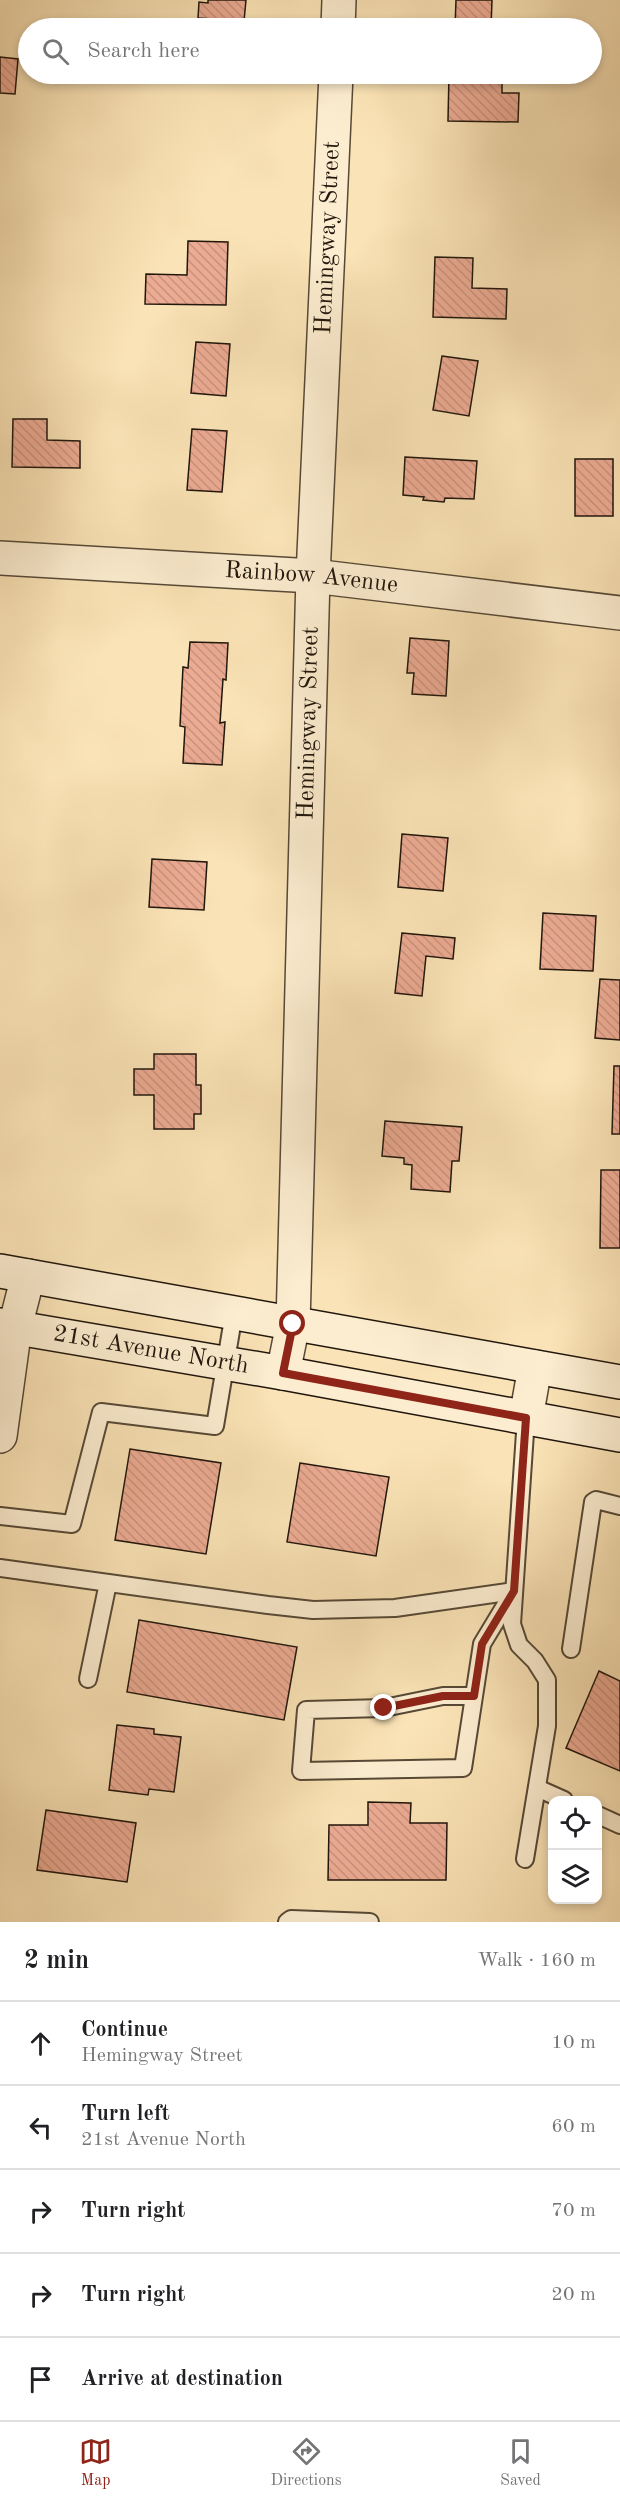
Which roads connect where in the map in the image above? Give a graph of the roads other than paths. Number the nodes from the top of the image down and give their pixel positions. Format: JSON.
{"nodes":[{"id":1,"x":339,"y":0,"type":"edge"},
{"id":2,"x":338,"y":18,"type":"edge"},
{"id":3,"x":336,"y":84,"type":"edge"},
{"id":4,"x":0,"y":558,"type":"edge"},
{"id":5,"x":314,"y":576,"type":"junction"},
{"id":6,"x":620,"y":613,"type":"edge"},
{"id":7,"x":14,"y":1274,"type":"edge"},
{"id":8,"x":234,"y":1313,"type":"junction"},
{"id":9,"x":293,"y":1324,"type":"junction"},
{"id":10,"x":7,"y":1326,"type":"edge"},
{"id":11,"x":225,"y":1363,"type":"junction"},
{"id":12,"x":535,"y":1367,"type":"junction"},
{"id":13,"x":283,"y":1373,"type":"junction"},
{"id":14,"x":620,"y":1382,"type":"edge"},
{"id":15,"x":2,"y":1401,"type":"edge"},
{"id":16,"x":526,"y":1418,"type":"junction"},
{"id":17,"x":620,"y":1435,"type":"edge"},
{"id":18,"x":0,"y":1436,"type":"edge"},
{"id":19,"x":620,"y":1506,"type":"edge"},
{"id":20,"x":0,"y":1516,"type":"edge"},
{"id":21,"x":0,"y":1568,"type":"edge"},
{"id":22,"x":108,"y":1583,"type":"junction"},
{"id":23,"x":514,"y":1591,"type":"junction"},
{"id":24,"x":571,"y":1649,"type":"dead end"},
{"id":25,"x":88,"y":1679,"type":"dead end"},
{"id":26,"x":474,"y":1696,"type":"junction"},
{"id":27,"x":537,"y":1788,"type":"junction"},
{"id":28,"x":555,"y":1796,"type":"edge"},
{"id":29,"x":602,"y":1817,"type":"edge"},
{"id":30,"x":620,"y":1825,"type":"edge"},
{"id":31,"x":525,"y":1859,"type":"dead end"},
{"id":32,"x":287,"y":1922,"type":"edge"},
{"id":33,"x":370,"y":1922,"type":"edge"}],
"edges":[{"from":1,"to":2,"type":"street"},
{"from":3,"to":5,"type":"street","name":"Hemingway Street"},
{"from":4,"to":5,"type":"street","name":"Rainbow Avenue"},
{"from":5,"to":6,"type":"street","name":"Rainbow Avenue"},
{"from":5,"to":9,"type":"street","name":"Hemingway Street"},
{"from":7,"to":8,"type":"street"},
{"from":7,"to":10,"type":"street"},
{"from":8,"to":9,"type":"street"},
{"from":8,"to":11,"type":"lane"},
{"from":9,"to":12,"type":"street"},
{"from":9,"to":13,"type":"street","name":"Hemingway Street"},
{"from":10,"to":11,"type":"street","name":"21st Avenue North"},
{"from":10,"to":15,"type":"street"},
{"from":11,"to":13,"type":"street","name":"21st Avenue North"},
{"from":11,"to":20,"type":"lane"},
{"from":12,"to":14,"type":"street"},
{"from":12,"to":16,"type":"street"},
{"from":13,"to":16,"type":"street","name":"21st Avenue North"},
{"from":15,"to":18,"type":"street"},
{"from":16,"to":17,"type":"street","name":"21st Avenue North"},
{"from":16,"to":23,"type":"lane"},
{"from":19,"to":24,"type":"lane"},
{"from":21,"to":22,"type":"lane"},
{"from":22,"to":23,"type":"lane"},
{"from":22,"to":25,"type":"lane"},
{"from":23,"to":26,"type":"lane"},
{"from":23,"to":27,"type":"lane"},
{"from":26,"to":26,"type":"lane"},
{"from":27,"to":28,"type":"lane"},
{"from":27,"to":31,"type":"lane"},
{"from":29,"to":30,"type":"lane"},
{"from":32,"to":33,"type":"lane"}]}
